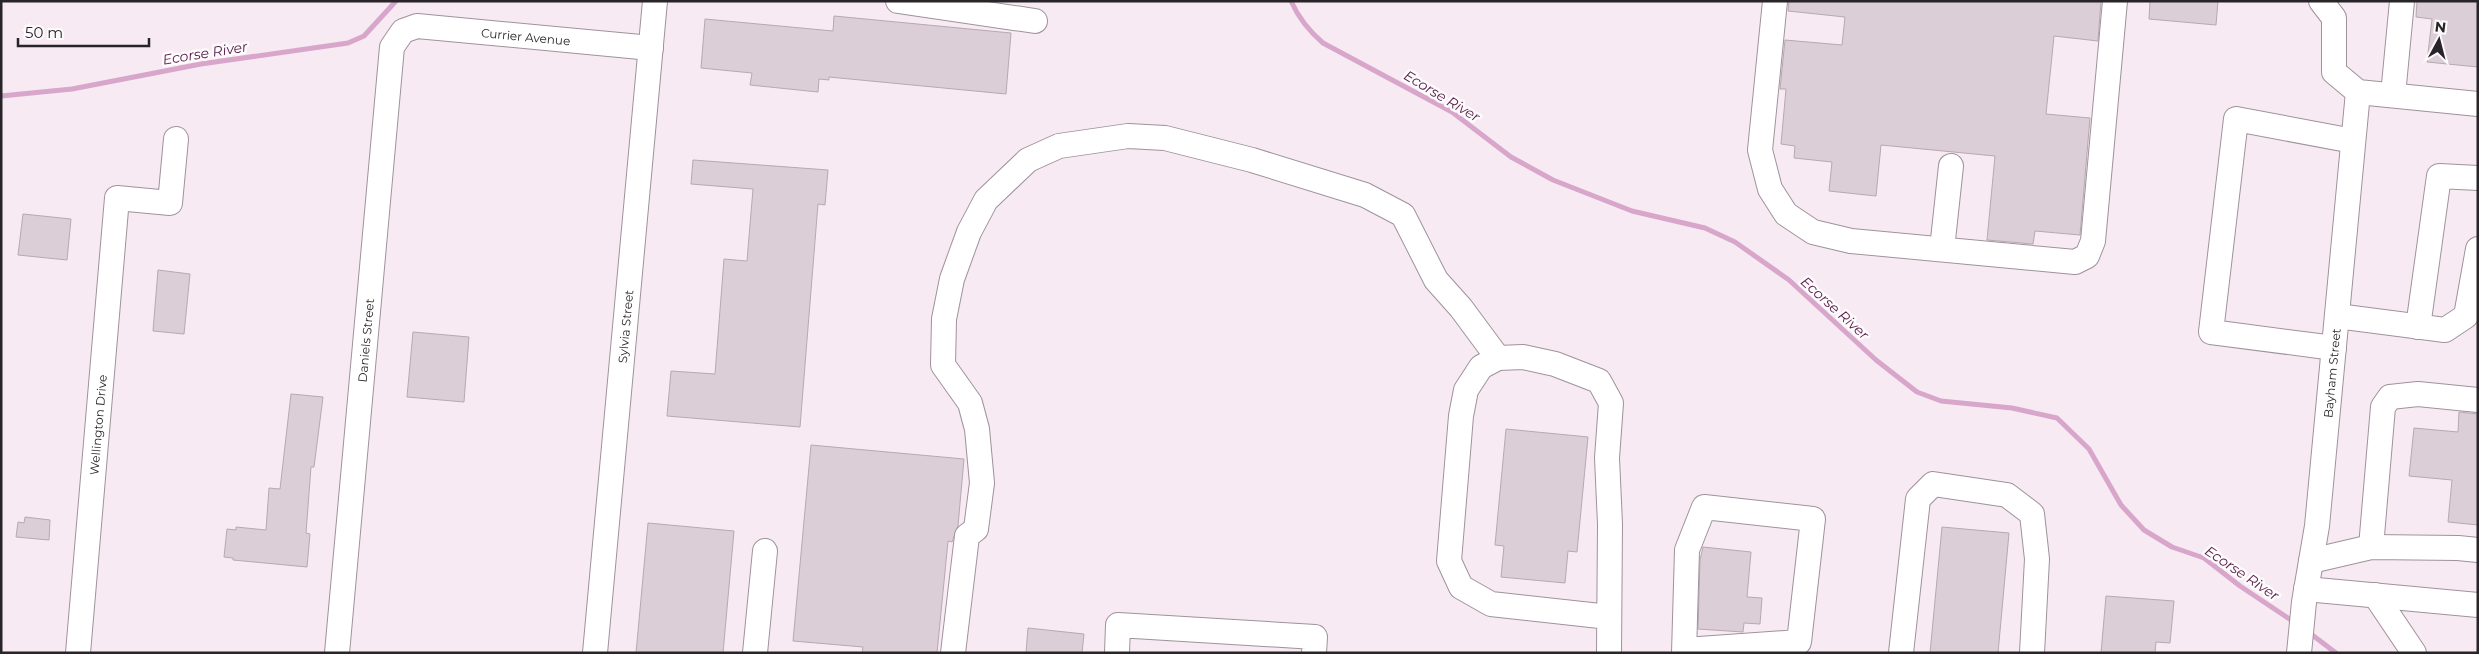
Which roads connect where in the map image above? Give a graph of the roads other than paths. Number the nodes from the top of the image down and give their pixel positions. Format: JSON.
{"nodes":[{"id":1,"x":655,"y":1,"type":"edge"},
{"id":2,"x":898,"y":1,"type":"edge"},
{"id":3,"x":1775,"y":1,"type":"edge"},
{"id":4,"x":2115,"y":1,"type":"edge"},
{"id":5,"x":2321,"y":1,"type":"edge"},
{"id":6,"x":2402,"y":1,"type":"edge"},
{"id":7,"x":1035,"y":21,"type":"dead end"},
{"id":8,"x":403,"y":31,"type":"joint"},
{"id":9,"x":651,"y":48,"type":"junction"},
{"id":10,"x":2358,"y":92,"type":"junction"},
{"id":11,"x":2393,"y":95,"type":"junction"},
{"id":12,"x":2478,"y":104,"type":"edge"},
{"id":13,"x":176,"y":139,"type":"dead end"},
{"id":14,"x":2353,"y":142,"type":"junction"},
{"id":15,"x":1951,"y":166,"type":"dead end"},
{"id":16,"x":2478,"y":178,"type":"edge"},
{"id":17,"x":1942,"y":249,"type":"junction"},
{"id":18,"x":2478,"y":249,"type":"edge"},
{"id":19,"x":2337,"y":316,"type":"junction"},
{"id":20,"x":2418,"y":327,"type":"junction"},
{"id":21,"x":2334,"y":348,"type":"junction"},
{"id":22,"x":1498,"y":358,"type":"junction"},
{"id":23,"x":2478,"y":400,"type":"edge"},
{"id":24,"x":2372,"y":547,"type":"junction"},
{"id":25,"x":2478,"y":550,"type":"edge"},
{"id":26,"x":765,"y":551,"type":"dead end"},
{"id":27,"x":2311,"y":561,"type":"junction"},
{"id":28,"x":2305,"y":596,"type":"junction"},
{"id":29,"x":2375,"y":596,"type":"junction"},
{"id":30,"x":2478,"y":605,"type":"edge"},
{"id":31,"x":1609,"y":617,"type":"junction"},
{"id":32,"x":2300,"y":650,"type":"edge"},
{"id":33,"x":1684,"y":652,"type":"edge"},
{"id":34,"x":78,"y":653,"type":"edge"},
{"id":35,"x":337,"y":653,"type":"edge"},
{"id":36,"x":595,"y":653,"type":"edge"},
{"id":37,"x":755,"y":653,"type":"edge"},
{"id":38,"x":953,"y":653,"type":"edge"},
{"id":39,"x":1118,"y":653,"type":"edge"},
{"id":40,"x":1314,"y":653,"type":"edge"},
{"id":41,"x":1609,"y":653,"type":"edge"},
{"id":42,"x":1901,"y":653,"type":"edge"},
{"id":43,"x":2032,"y":653,"type":"edge"},
{"id":44,"x":2414,"y":653,"type":"edge"}],
"edges":[{"from":1,"to":9,"type":"street","name":"Sylvia Street"},
{"from":2,"to":7,"type":"street"},
{"from":3,"to":17,"type":"street"},
{"from":4,"to":17,"type":"street"},
{"from":5,"to":10,"type":"street"},
{"from":6,"to":11,"type":"street"},
{"from":8,"to":9,"type":"street","name":"Currier Avenue"},
{"from":8,"to":35,"type":"street","name":"Daniels Street"},
{"from":9,"to":36,"type":"street","name":"Sylvia Street"},
{"from":10,"to":11,"type":"street"},
{"from":10,"to":14,"type":"street","name":"Bayham Street"},
{"from":11,"to":12,"type":"street"},
{"from":13,"to":34,"type":"street","name":"Wellington Drive"},
{"from":14,"to":19,"type":"street","name":"Bayham Street"},
{"from":14,"to":21,"type":"street"},
{"from":15,"to":17,"type":"street"},
{"from":16,"to":20,"type":"street"},
{"from":18,"to":20,"type":"street"},
{"from":19,"to":20,"type":"street"},
{"from":19,"to":21,"type":"street","name":"Bayham Street"},
{"from":21,"to":27,"type":"street","name":"Bayham Street"},
{"from":22,"to":31,"type":"street"},
{"from":22,"to":31,"type":"street"},
{"from":22,"to":38,"type":"street"},
{"from":23,"to":24,"type":"street"},
{"from":24,"to":25,"type":"street"},
{"from":24,"to":27,"type":"street"},
{"from":26,"to":37,"type":"street"},
{"from":27,"to":28,"type":"street","name":"Bayham Street"},
{"from":28,"to":29,"type":"street"},
{"from":28,"to":32,"type":"street","name":"Bayham Street"},
{"from":29,"to":30,"type":"street"},
{"from":29,"to":44,"type":"street"},
{"from":31,"to":41,"type":"street"},
{"from":33,"to":33,"type":"street"},
{"from":39,"to":40,"type":"street"},
{"from":42,"to":43,"type":"street"}]}
